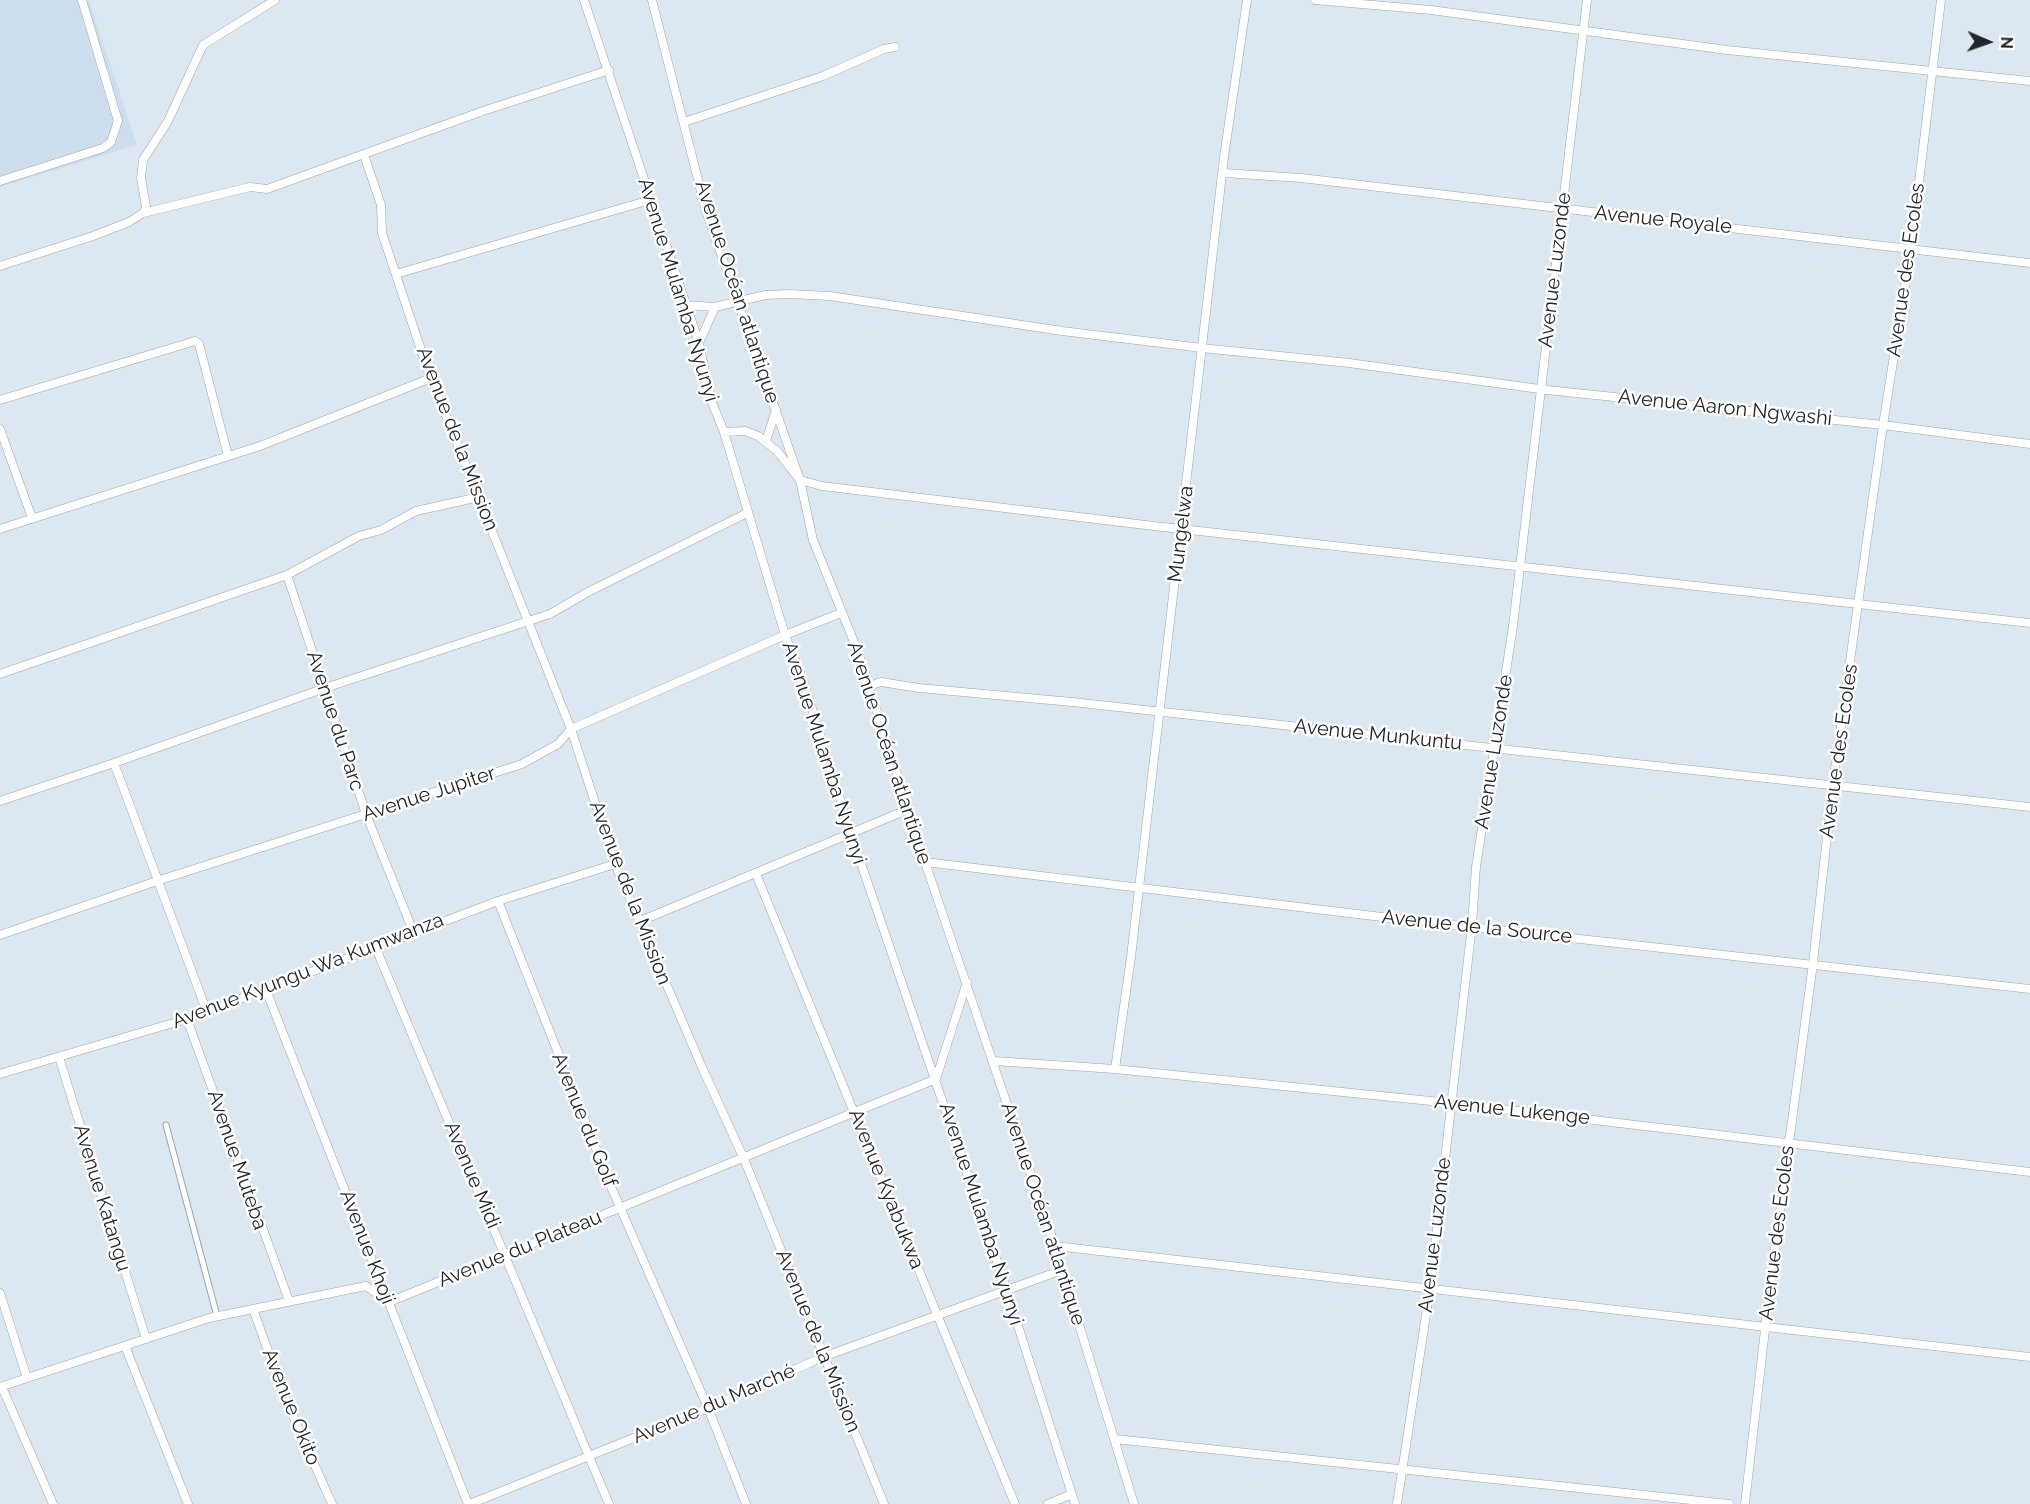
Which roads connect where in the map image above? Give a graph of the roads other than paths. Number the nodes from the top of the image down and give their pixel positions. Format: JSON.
{"nodes":[{"id":1,"x":82,"y":0,"type":"edge"},
{"id":2,"x":275,"y":0,"type":"edge"},
{"id":3,"x":584,"y":0,"type":"edge"},
{"id":4,"x":652,"y":0,"type":"edge"},
{"id":5,"x":1247,"y":0,"type":"edge"},
{"id":6,"x":1315,"y":0,"type":"edge"},
{"id":7,"x":1587,"y":0,"type":"edge"},
{"id":8,"x":1941,"y":0,"type":"edge"},
{"id":9,"x":1584,"y":29,"type":"junction"},
{"id":10,"x":895,"y":47,"type":"dead end"},
{"id":11,"x":609,"y":70,"type":"junction"},
{"id":12,"x":1933,"y":71,"type":"junction"},
{"id":13,"x":2030,"y":81,"type":"edge"},
{"id":14,"x":684,"y":122,"type":"junction"},
{"id":15,"x":364,"y":156,"type":"junction"},
{"id":16,"x":1224,"y":173,"type":"junction"},
{"id":17,"x":0,"y":181,"type":"edge"},
{"id":18,"x":650,"y":200,"type":"junction"},
{"id":19,"x":1562,"y":209,"type":"junction"},
{"id":20,"x":143,"y":213,"type":"junction"},
{"id":21,"x":1911,"y":248,"type":"junction"},
{"id":22,"x":2030,"y":263,"type":"edge"},
{"id":23,"x":0,"y":266,"type":"edge"},
{"id":24,"x":396,"y":274,"type":"junction"},
{"id":25,"x":736,"y":301,"type":"junction"},
{"id":26,"x":685,"y":305,"type":"junction"},
{"id":27,"x":715,"y":307,"type":"junction"},
{"id":28,"x":699,"y":343,"type":"junction"},
{"id":29,"x":1202,"y":348,"type":"junction"},
{"id":30,"x":431,"y":378,"type":"junction"},
{"id":31,"x":1541,"y":389,"type":"junction"},
{"id":32,"x":0,"y":400,"type":"edge"},
{"id":33,"x":776,"y":410,"type":"junction"},
{"id":34,"x":1883,"y":425,"type":"junction"},
{"id":35,"x":0,"y":429,"type":"edge"},
{"id":36,"x":724,"y":432,"type":"junction"},
{"id":37,"x":766,"y":441,"type":"junction"},
{"id":38,"x":2030,"y":444,"type":"edge"},
{"id":39,"x":228,"y":456,"type":"junction"},
{"id":40,"x":800,"y":480,"type":"junction"},
{"id":41,"x":479,"y":496,"type":"junction"},
{"id":42,"x":747,"y":513,"type":"junction"},
{"id":43,"x":32,"y":518,"type":"junction"},
{"id":44,"x":0,"y":529,"type":"edge"},
{"id":45,"x":1181,"y":529,"type":"junction"},
{"id":46,"x":1520,"y":566,"type":"junction"},
{"id":47,"x":287,"y":575,"type":"junction"},
{"id":48,"x":1859,"y":606,"type":"junction"},
{"id":49,"x":841,"y":613,"type":"junction"},
{"id":50,"x":528,"y":622,"type":"junction"},
{"id":51,"x":2030,"y":623,"type":"edge"},
{"id":52,"x":785,"y":634,"type":"junction"},
{"id":53,"x":0,"y":674,"type":"edge"},
{"id":54,"x":868,"y":686,"type":"junction"},
{"id":55,"x":325,"y":688,"type":"junction"},
{"id":56,"x":1160,"y":711,"type":"junction"},
{"id":57,"x":571,"y":729,"type":"junction"},
{"id":58,"x":1494,"y":748,"type":"junction"},
{"id":59,"x":114,"y":763,"type":"junction"},
{"id":60,"x":1833,"y":783,"type":"junction"},
{"id":61,"x":0,"y":801,"type":"edge"},
{"id":62,"x":2030,"y":807,"type":"edge"},
{"id":63,"x":909,"y":809,"type":"junction"},
{"id":64,"x":366,"y":814,"type":"junction"},
{"id":65,"x":850,"y":834,"type":"junction"},
{"id":66,"x":925,"y":862,"type":"junction"},
{"id":67,"x":615,"y":864,"type":"junction"},
{"id":68,"x":756,"y":874,"type":"junction"},
{"id":69,"x":160,"y":880,"type":"junction"},
{"id":70,"x":1139,"y":886,"type":"junction"},
{"id":71,"x":498,"y":901,"type":"junction"},
{"id":72,"x":638,"y":922,"type":"junction"},
{"id":73,"x":1472,"y":925,"type":"junction"},
{"id":74,"x":413,"y":932,"type":"junction"},
{"id":75,"x":0,"y":935,"type":"edge"},
{"id":76,"x":375,"y":946,"type":"junction"},
{"id":77,"x":1813,"y":963,"type":"junction"},
{"id":78,"x":967,"y":982,"type":"junction"},
{"id":79,"x":2030,"y":989,"type":"edge"},
{"id":80,"x":266,"y":990,"type":"junction"},
{"id":81,"x":207,"y":1012,"type":"junction"},
{"id":82,"x":187,"y":1019,"type":"junction"},
{"id":83,"x":59,"y":1057,"type":"junction"},
{"id":84,"x":994,"y":1061,"type":"junction"},
{"id":85,"x":1115,"y":1069,"type":"junction"},
{"id":86,"x":0,"y":1074,"type":"edge"},
{"id":87,"x":936,"y":1079,"type":"junction"},
{"id":88,"x":1451,"y":1103,"type":"junction"},
{"id":89,"x":856,"y":1113,"type":"junction"},
{"id":90,"x":166,"y":1125,"type":"dead end"},
{"id":91,"x":1789,"y":1144,"type":"junction"},
{"id":92,"x":744,"y":1159,"type":"junction"},
{"id":93,"x":2030,"y":1172,"type":"edge"},
{"id":94,"x":620,"y":1209,"type":"junction"},
{"id":95,"x":1055,"y":1246,"type":"junction"},
{"id":96,"x":506,"y":1255,"type":"junction"},
{"id":97,"x":1062,"y":1270,"type":"junction"},
{"id":98,"x":1430,"y":1289,"type":"junction"},
{"id":99,"x":1007,"y":1290,"type":"junction"},
{"id":100,"x":0,"y":1293,"type":"edge"},
{"id":101,"x":289,"y":1300,"type":"junction"},
{"id":102,"x":389,"y":1302,"type":"junction"},
{"id":103,"x":254,"y":1308,"type":"junction"},
{"id":104,"x":937,"y":1314,"type":"junction"},
{"id":105,"x":217,"y":1316,"type":"junction"},
{"id":106,"x":1765,"y":1329,"type":"junction"},
{"id":107,"x":146,"y":1339,"type":"junction"},
{"id":108,"x":125,"y":1346,"type":"junction"},
{"id":109,"x":823,"y":1357,"type":"junction"},
{"id":110,"x":2030,"y":1357,"type":"edge"},
{"id":111,"x":27,"y":1378,"type":"junction"},
{"id":112,"x":1,"y":1387,"type":"edge"},
{"id":113,"x":708,"y":1408,"type":"junction"},
{"id":114,"x":1115,"y":1439,"type":"junction"},
{"id":115,"x":589,"y":1456,"type":"junction"},
{"id":116,"x":1401,"y":1471,"type":"junction"},
{"id":117,"x":1072,"y":1494,"type":"junction"},
{"id":118,"x":53,"y":1504,"type":"edge"},
{"id":119,"x":188,"y":1504,"type":"edge"},
{"id":120,"x":332,"y":1504,"type":"edge"},
{"id":121,"x":469,"y":1504,"type":"edge"},
{"id":122,"x":609,"y":1504,"type":"edge"},
{"id":123,"x":746,"y":1504,"type":"edge"},
{"id":124,"x":884,"y":1504,"type":"edge"},
{"id":125,"x":1015,"y":1504,"type":"edge"},
{"id":126,"x":1048,"y":1504,"type":"edge"},
{"id":127,"x":1075,"y":1504,"type":"edge"},
{"id":128,"x":1134,"y":1504,"type":"edge"},
{"id":129,"x":1397,"y":1504,"type":"edge"},
{"id":130,"x":1729,"y":1504,"type":"edge"},
{"id":131,"x":1745,"y":1504,"type":"edge"}],
"edges":[{"from":1,"to":17,"type":"street"},
{"from":2,"to":20,"type":"street"},
{"from":3,"to":11,"type":"street","name":"Avenue Mulamba Nyunyi"},
{"from":4,"to":14,"type":"street","name":"Avenue Océan atlantique"},
{"from":5,"to":16,"type":"street","name":"Mungelwa"},
{"from":6,"to":9,"type":"street"},
{"from":7,"to":9,"type":"street","name":"Avenue Luzonde"},
{"from":8,"to":12,"type":"street","name":"Avenue des Ecoles"},
{"from":9,"to":12,"type":"street"},
{"from":9,"to":19,"type":"street","name":"Avenue Luzonde"},
{"from":10,"to":14,"type":"street"},
{"from":11,"to":15,"type":"street"},
{"from":11,"to":18,"type":"street","name":"Avenue Mulamba Nyunyi"},
{"from":12,"to":13,"type":"street"},
{"from":12,"to":21,"type":"street","name":"Avenue des Ecoles"},
{"from":14,"to":25,"type":"street","name":"Avenue Océan atlantique"},
{"from":15,"to":20,"type":"street"},
{"from":15,"to":24,"type":"street","name":"Avenue de la Mission"},
{"from":16,"to":19,"type":"street","name":"Avenue Royale"},
{"from":16,"to":29,"type":"street","name":"Mungelwa"},
{"from":18,"to":24,"type":"street"},
{"from":18,"to":26,"type":"street","name":"Avenue Mulamba Nyunyi"},
{"from":19,"to":21,"type":"street","name":"Avenue Royale"},
{"from":19,"to":31,"type":"street","name":"Avenue Luzonde"},
{"from":20,"to":23,"type":"street"},
{"from":21,"to":22,"type":"street","name":"Avenue Royale"},
{"from":21,"to":34,"type":"street","name":"Avenue des Ecoles"},
{"from":24,"to":30,"type":"street","name":"Avenue de la Mission"},
{"from":25,"to":27,"type":"street","name":"Avenue Aaron Ngwashi"},
{"from":25,"to":29,"type":"street","name":"Avenue Aaron Ngwashi"},
{"from":25,"to":33,"type":"street","name":"Avenue Océan atlantique"},
{"from":26,"to":27,"type":"street","name":"Avenue Aaron Ngwashi"},
{"from":26,"to":28,"type":"street","name":"Avenue Mulamba Nyunyi"},
{"from":27,"to":28,"type":"street"},
{"from":28,"to":36,"type":"street","name":"Avenue Mulamba Nyunyi"},
{"from":29,"to":31,"type":"street","name":"Avenue Aaron Ngwashi"},
{"from":29,"to":45,"type":"street","name":"Mungelwa"},
{"from":30,"to":39,"type":"street"},
{"from":30,"to":41,"type":"street","name":"Avenue de la Mission"},
{"from":31,"to":34,"type":"street","name":"Avenue Aaron Ngwashi"},
{"from":31,"to":46,"type":"street","name":"Avenue Luzonde"},
{"from":32,"to":39,"type":"street"},
{"from":33,"to":37,"type":"street"},
{"from":33,"to":40,"type":"street","name":"Avenue Océan atlantique"},
{"from":34,"to":38,"type":"street","name":"Avenue Aaron Ngwashi"},
{"from":34,"to":48,"type":"street","name":"Avenue des Ecoles"},
{"from":35,"to":43,"type":"street"},
{"from":36,"to":37,"type":"street"},
{"from":36,"to":42,"type":"street","name":"Avenue Mulamba Nyunyi"},
{"from":37,"to":40,"type":"street"},
{"from":39,"to":43,"type":"street"},
{"from":40,"to":45,"type":"street"},
{"from":40,"to":49,"type":"street","name":"Avenue Océan atlantique"},
{"from":41,"to":47,"type":"street"},
{"from":41,"to":50,"type":"street","name":"Avenue de la Mission"},
{"from":42,"to":50,"type":"street"},
{"from":42,"to":52,"type":"street","name":"Avenue Mulamba Nyunyi"},
{"from":43,"to":44,"type":"street"},
{"from":45,"to":46,"type":"street"},
{"from":45,"to":56,"type":"street","name":"Mungelwa"},
{"from":46,"to":48,"type":"street"},
{"from":46,"to":58,"type":"street","name":"Avenue Luzonde"},
{"from":47,"to":53,"type":"street"},
{"from":47,"to":55,"type":"street","name":"Avenue du Parc"},
{"from":48,"to":51,"type":"street"},
{"from":48,"to":60,"type":"street","name":"Avenue des Ecoles"},
{"from":49,"to":52,"type":"street","name":"Avenue Jupiter"},
{"from":49,"to":54,"type":"street","name":"Avenue Océan atlantique"},
{"from":50,"to":55,"type":"street"},
{"from":50,"to":57,"type":"street","name":"Avenue de la Mission"},
{"from":52,"to":57,"type":"street","name":"Avenue Jupiter"},
{"from":52,"to":65,"type":"street","name":"Avenue Mulamba Nyunyi"},
{"from":54,"to":56,"type":"street","name":"Avenue Munkuntu"},
{"from":54,"to":63,"type":"street","name":"Avenue Océan atlantique"},
{"from":55,"to":59,"type":"street"},
{"from":55,"to":64,"type":"street","name":"Avenue du Parc"},
{"from":56,"to":58,"type":"street","name":"Avenue Munkuntu"},
{"from":56,"to":70,"type":"street","name":"Mungelwa"},
{"from":57,"to":64,"type":"street","name":"Avenue Jupiter"},
{"from":57,"to":67,"type":"street","name":"Avenue de la Mission"},
{"from":58,"to":60,"type":"street","name":"Avenue Munkuntu"},
{"from":58,"to":73,"type":"street","name":"Avenue Luzonde"},
{"from":59,"to":61,"type":"street"},
{"from":59,"to":69,"type":"street"},
{"from":60,"to":62,"type":"street","name":"Avenue Munkuntu"},
{"from":60,"to":77,"type":"street","name":"Avenue des Ecoles"},
{"from":63,"to":65,"type":"street"},
{"from":63,"to":66,"type":"street","name":"Avenue Océan atlantique"},
{"from":64,"to":69,"type":"street","name":"Avenue Jupiter"},
{"from":64,"to":74,"type":"street","name":"Avenue du Parc"},
{"from":65,"to":68,"type":"street"},
{"from":65,"to":87,"type":"street","name":"Avenue Mulamba Nyunyi"},
{"from":66,"to":70,"type":"street","name":"Avenue de la Source"},
{"from":66,"to":78,"type":"street","name":"Avenue Océan atlantique"},
{"from":67,"to":71,"type":"street","name":"Avenue Kyungu Wa Kumwanza"},
{"from":67,"to":72,"type":"street","name":"Avenue de la Mission"},
{"from":68,"to":72,"type":"street"},
{"from":68,"to":89,"type":"street","name":"Avenue Kyabukwa"},
{"from":69,"to":75,"type":"street","name":"Avenue Jupiter"},
{"from":69,"to":81,"type":"street"},
{"from":70,"to":73,"type":"street","name":"Avenue de la Source"},
{"from":70,"to":85,"type":"street","name":"Mungelwa"},
{"from":71,"to":74,"type":"street","name":"Avenue Kyungu Wa Kumwanza"},
{"from":71,"to":94,"type":"street","name":"Avenue du Golf"},
{"from":72,"to":92,"type":"street","name":"Avenue de la Mission"},
{"from":73,"to":77,"type":"street","name":"Avenue de la Source"},
{"from":73,"to":88,"type":"street","name":"Avenue Luzonde"},
{"from":74,"to":76,"type":"street","name":"Avenue Kyungu Wa Kumwanza"},
{"from":76,"to":80,"type":"street","name":"Avenue Kyungu Wa Kumwanza"},
{"from":76,"to":96,"type":"street","name":"Avenue Midi"},
{"from":77,"to":79,"type":"street","name":"Avenue de la Source"},
{"from":77,"to":91,"type":"street","name":"Avenue des Ecoles"},
{"from":78,"to":84,"type":"street","name":"Avenue Océan atlantique"},
{"from":78,"to":87,"type":"street"},
{"from":80,"to":81,"type":"street","name":"Avenue Kyungu Wa Kumwanza"},
{"from":80,"to":102,"type":"street","name":"Avenue Khoji"},
{"from":81,"to":82,"type":"street","name":"Avenue Kyungu Wa Kumwanza"},
{"from":82,"to":83,"type":"street","name":"Avenue Kyungu Wa Kumwanza"},
{"from":82,"to":101,"type":"street","name":"Avenue Muteba"},
{"from":83,"to":86,"type":"street","name":"Avenue Kyungu Wa Kumwanza"},
{"from":83,"to":107,"type":"street","name":"Avenue Katangu"},
{"from":84,"to":85,"type":"street","name":"Avenue Lukenge"},
{"from":84,"to":95,"type":"street","name":"Avenue Océan atlantique"},
{"from":85,"to":88,"type":"street","name":"Avenue Lukenge"},
{"from":87,"to":89,"type":"street","name":"Avenue du Plateau"},
{"from":87,"to":99,"type":"street","name":"Avenue Mulamba Nyunyi"},
{"from":88,"to":91,"type":"street","name":"Avenue Lukenge"},
{"from":88,"to":98,"type":"street","name":"Avenue Luzonde"},
{"from":89,"to":92,"type":"street","name":"Avenue du Plateau"},
{"from":89,"to":104,"type":"street","name":"Avenue Kyabukwa"},
{"from":90,"to":105,"type":"street"},
{"from":91,"to":93,"type":"street","name":"Avenue Lukenge"},
{"from":91,"to":106,"type":"street","name":"Avenue des Ecoles"},
{"from":92,"to":94,"type":"street","name":"Avenue du Plateau"},
{"from":92,"to":109,"type":"street","name":"Avenue de la Mission"},
{"from":94,"to":96,"type":"street","name":"Avenue du Plateau"},
{"from":94,"to":113,"type":"street","name":"Avenue du Golf"},
{"from":95,"to":97,"type":"street","name":"Avenue Océan atlantique"},
{"from":95,"to":98,"type":"street"},
{"from":96,"to":102,"type":"street","name":"Avenue du Plateau"},
{"from":96,"to":115,"type":"street","name":"Avenue Midi"},
{"from":97,"to":99,"type":"street","name":"Avenue du Marché"},
{"from":97,"to":114,"type":"street","name":"Avenue Océan atlantique"},
{"from":98,"to":106,"type":"street"},
{"from":98,"to":116,"type":"street","name":"Avenue Luzonde"},
{"from":99,"to":104,"type":"street","name":"Avenue du Marché"},
{"from":99,"to":117,"type":"street","name":"Avenue Mulamba Nyunyi"},
{"from":100,"to":111,"type":"street"},
{"from":101,"to":102,"type":"street"},
{"from":101,"to":103,"type":"street"},
{"from":102,"to":121,"type":"street","name":"Avenue Khoji"},
{"from":103,"to":105,"type":"street"},
{"from":103,"to":120,"type":"street","name":"Avenue Okito"},
{"from":104,"to":109,"type":"street","name":"Avenue du Marché"},
{"from":104,"to":125,"type":"street","name":"Avenue Kyabukwa"},
{"from":105,"to":107,"type":"street"},
{"from":106,"to":110,"type":"street"},
{"from":106,"to":131,"type":"street","name":"Avenue des Ecoles"},
{"from":107,"to":108,"type":"street"},
{"from":108,"to":111,"type":"street"},
{"from":108,"to":119,"type":"street"},
{"from":109,"to":113,"type":"street","name":"Avenue du Marché"},
{"from":109,"to":124,"type":"street","name":"Avenue de la Mission"},
{"from":111,"to":112,"type":"street"},
{"from":112,"to":118,"type":"street"},
{"from":113,"to":115,"type":"street","name":"Avenue du Marché"},
{"from":113,"to":123,"type":"street","name":"Avenue du Golf"},
{"from":114,"to":116,"type":"street"},
{"from":114,"to":128,"type":"street","name":"Avenue Océan atlantique"},
{"from":115,"to":121,"type":"street","name":"Avenue du Marché"},
{"from":115,"to":122,"type":"street","name":"Avenue Midi"},
{"from":116,"to":129,"type":"street","name":"Avenue Luzonde"},
{"from":116,"to":130,"type":"street"},
{"from":117,"to":126,"type":"street"},
{"from":117,"to":127,"type":"street","name":"Avenue Mulamba Nyunyi"}]}
